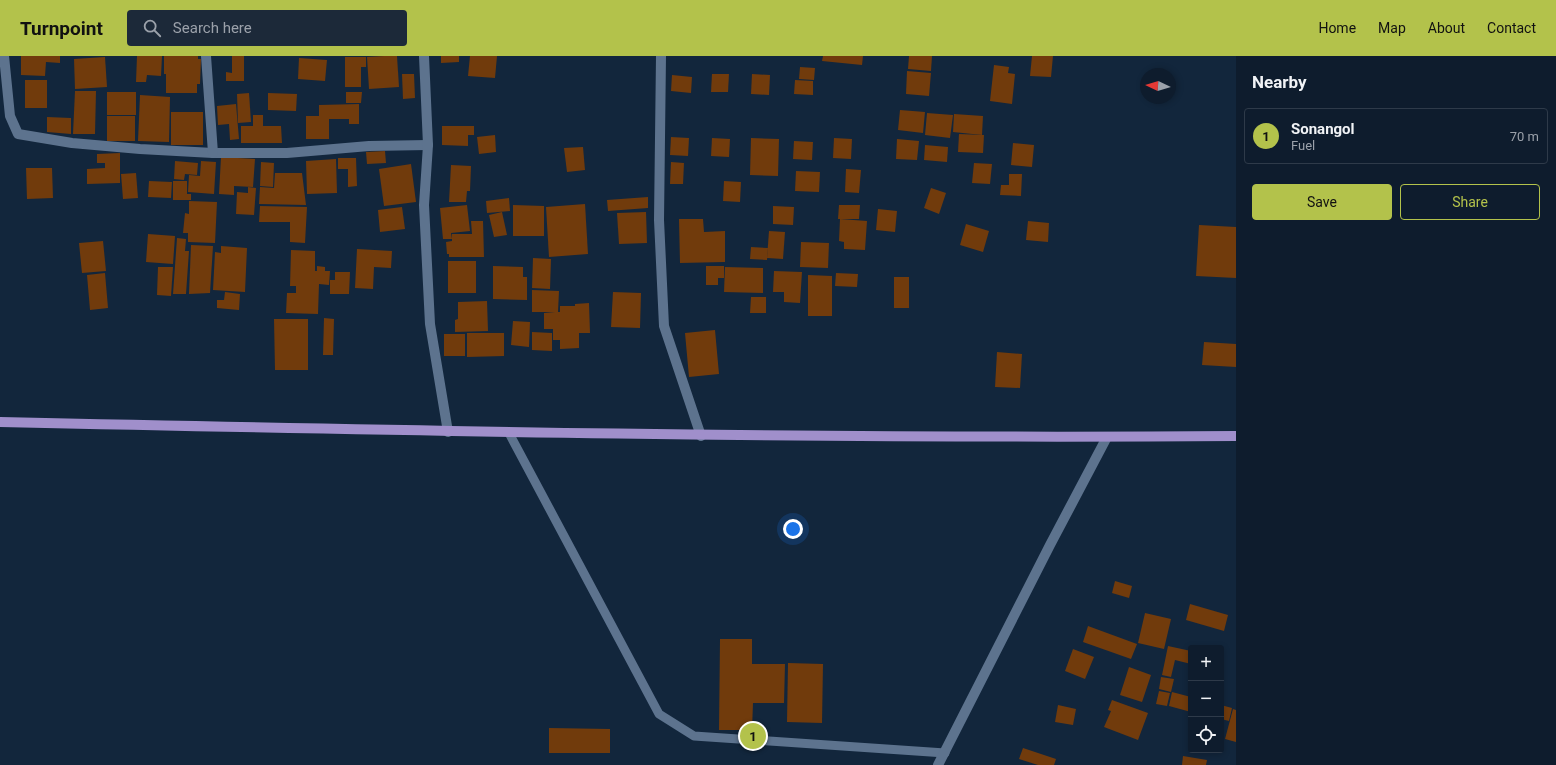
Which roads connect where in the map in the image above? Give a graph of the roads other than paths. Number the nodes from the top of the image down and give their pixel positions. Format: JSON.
{"nodes":[{"id":1,"x":4,"y":56,"type":"edge"},
{"id":2,"x":206,"y":56,"type":"edge"},
{"id":3,"x":424,"y":56,"type":"edge"},
{"id":4,"x":662,"y":56,"type":"edge"},
{"id":5,"x":428,"y":145,"type":"junction"},
{"id":6,"x":213,"y":153,"type":"junction"},
{"id":7,"x":0,"y":422,"type":"edge"},
{"id":8,"x":448,"y":432,"type":"junction"},
{"id":9,"x":510,"y":433,"type":"junction"},
{"id":10,"x":701,"y":436,"type":"junction"},
{"id":11,"x":1236,"y":436,"type":"edge"},
{"id":12,"x":1107,"y":437,"type":"junction"},
{"id":13,"x":945,"y":753,"type":"junction"},
{"id":14,"x":938,"y":765,"type":"edge"}],
"edges":[{"from":1,"to":6,"type":"street"},
{"from":2,"to":6,"type":"street"},
{"from":3,"to":5,"type":"street"},
{"from":4,"to":10,"type":"street"},
{"from":5,"to":6,"type":"street"},
{"from":5,"to":8,"type":"street"},
{"from":7,"to":8,"type":"main road"},
{"from":8,"to":9,"type":"main road"},
{"from":9,"to":10,"type":"main road"},
{"from":9,"to":13,"type":"lane"},
{"from":10,"to":12,"type":"main road"},
{"from":11,"to":12,"type":"main road"},
{"from":12,"to":13,"type":"street"},
{"from":13,"to":14,"type":"street"}]}
